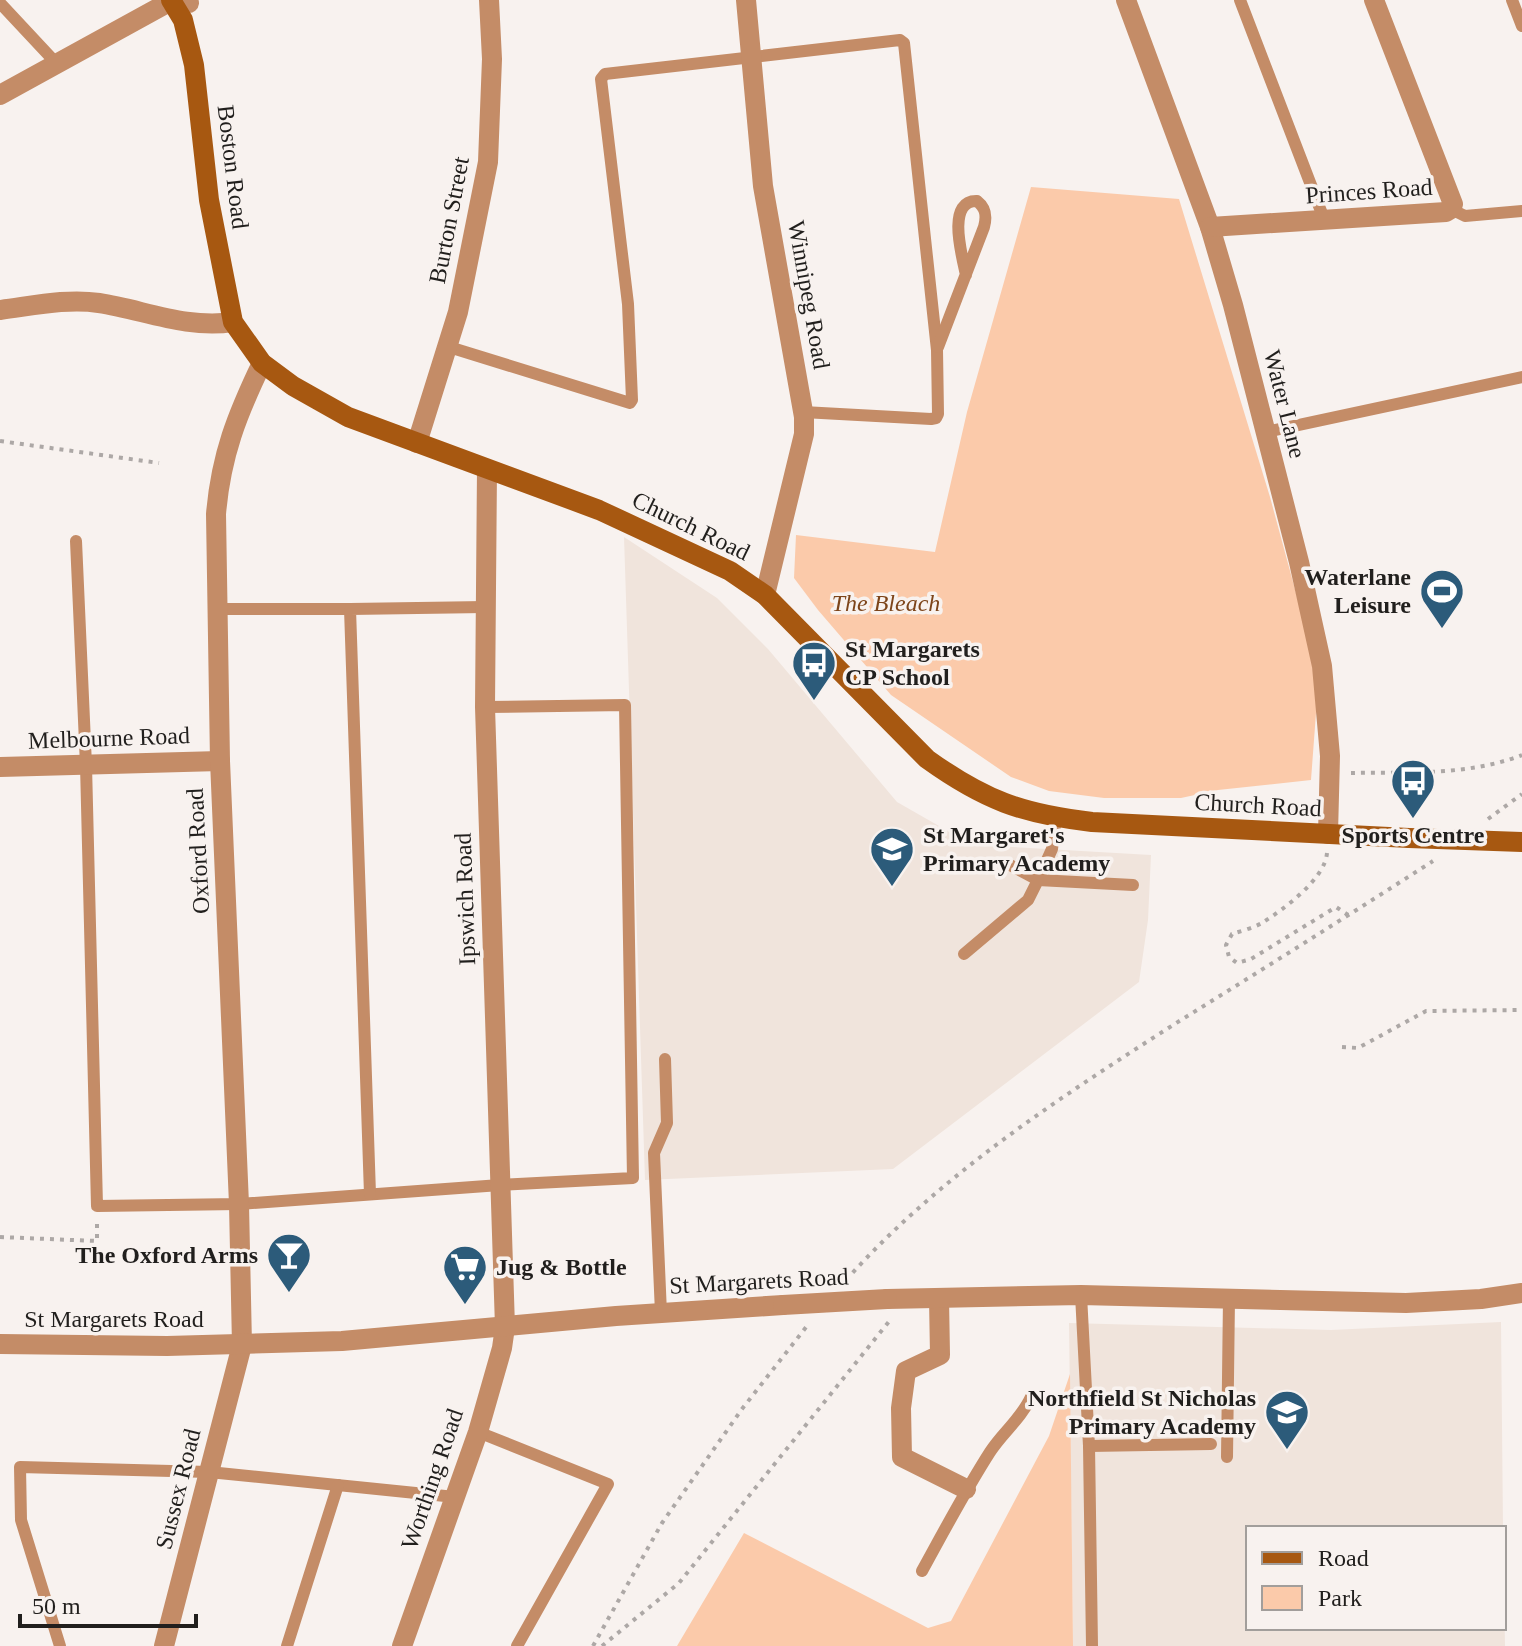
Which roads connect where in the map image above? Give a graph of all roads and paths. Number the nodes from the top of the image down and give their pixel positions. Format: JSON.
{"nodes":[{"id":1,"x":489,"y":0,"type":"edge"},
{"id":2,"x":746,"y":0,"type":"edge"},
{"id":3,"x":1126,"y":0,"type":"edge"},
{"id":4,"x":1240,"y":0,"type":"edge"},
{"id":5,"x":1374,"y":0,"type":"edge"},
{"id":6,"x":1512,"y":0,"type":"edge"},
{"id":7,"x":0,"y":3,"type":"edge"},
{"id":8,"x":181,"y":5,"type":"edge"},
{"id":9,"x":1522,"y":26,"type":"edge"},
{"id":10,"x":751,"y":56,"type":"junction"},
{"id":11,"x":57,"y":64,"type":"junction"},
{"id":12,"x":0,"y":95,"type":"edge"},
{"id":13,"x":1451,"y":209,"type":"junction"},
{"id":14,"x":1522,"y":211,"type":"edge"},
{"id":15,"x":1324,"y":219,"type":"junction"},
{"id":16,"x":1210,"y":227,"type":"junction"},
{"id":17,"x":966,"y":275,"type":"junction"},
{"id":18,"x":0,"y":296,"type":"edge"},
{"id":19,"x":26,"y":306,"type":"junction"},
{"id":20,"x":0,"y":310,"type":"edge"},
{"id":21,"x":233,"y":322,"type":"junction"},
{"id":22,"x":449,"y":347,"type":"junction"},
{"id":23,"x":937,"y":350,"type":"junction"},
{"id":24,"x":262,"y":363,"type":"junction"},
{"id":25,"x":1522,"y":377,"type":"edge"},
{"id":26,"x":803,"y":412,"type":"junction"},
{"id":27,"x":1266,"y":432,"type":"junction"},
{"id":28,"x":0,"y":441,"type":"edge"},
{"id":29,"x":417,"y":443,"type":"junction"},
{"id":30,"x":159,"y":463,"type":"dead end"},
{"id":31,"x":487,"y":469,"type":"junction"},
{"id":32,"x":76,"y":541,"type":"dead end"},
{"id":33,"x":765,"y":595,"type":"junction"},
{"id":34,"x":485,"y":607,"type":"junction"},
{"id":35,"x":219,"y":609,"type":"junction"},
{"id":36,"x":350,"y":609,"type":"junction"},
{"id":37,"x":485,"y":707,"type":"junction"},
{"id":38,"x":1522,"y":755,"type":"edge"},
{"id":39,"x":220,"y":761,"type":"junction"},
{"id":40,"x":86,"y":765,"type":"junction"},
{"id":41,"x":0,"y":767,"type":"edge"},
{"id":42,"x":1330,"y":773,"type":"junction"},
{"id":43,"x":1056,"y":818,"type":"junction"},
{"id":44,"x":1328,"y":834,"type":"junction"},
{"id":45,"x":1522,"y":842,"type":"edge"},
{"id":46,"x":1433,"y":861,"type":"dead end"},
{"id":47,"x":1010,"y":865,"type":"dead end"},
{"id":48,"x":1038,"y":880,"type":"junction"},
{"id":49,"x":1133,"y":885,"type":"dead end"},
{"id":50,"x":1348,"y":915,"type":"junction"},
{"id":51,"x":964,"y":954,"type":"dead end"},
{"id":52,"x":1522,"y":1010,"type":"edge"},
{"id":53,"x":1342,"y":1047,"type":"dead end"},
{"id":54,"x":665,"y":1059,"type":"dead end"},
{"id":55,"x":500,"y":1185,"type":"junction"},
{"id":56,"x":370,"y":1194,"type":"junction"},
{"id":57,"x":239,"y":1204,"type":"junction"},
{"id":58,"x":97,"y":1206,"type":"junction"},
{"id":59,"x":0,"y":1237,"type":"edge"},
{"id":60,"x":838,"y":1289,"type":"dead end"},
{"id":61,"x":1522,"y":1293,"type":"edge"},
{"id":62,"x":1081,"y":1295,"type":"junction"},
{"id":63,"x":939,"y":1298,"type":"junction"},
{"id":64,"x":1229,"y":1298,"type":"junction"},
{"id":65,"x":908,"y":1299,"type":"junction"},
{"id":66,"x":661,"y":1313,"type":"junction"},
{"id":67,"x":808,"y":1324,"type":"dead end"},
{"id":68,"x":505,"y":1327,"type":"junction"},
{"id":69,"x":0,"y":1332,"type":"edge"},
{"id":70,"x":0,"y":1344,"type":"edge"},
{"id":71,"x":242,"y":1345,"type":"junction"},
{"id":72,"x":1031,"y":1397,"type":"dead end"},
{"id":73,"x":478,"y":1432,"type":"junction"},
{"id":74,"x":1211,"y":1444,"type":"dead end"},
{"id":75,"x":1089,"y":1446,"type":"junction"},
{"id":76,"x":1227,"y":1457,"type":"dead end"},
{"id":77,"x":209,"y":1472,"type":"junction"},
{"id":78,"x":338,"y":1485,"type":"junction"},
{"id":79,"x":966,"y":1489,"type":"junction"},
{"id":80,"x":455,"y":1497,"type":"junction"},
{"id":81,"x":922,"y":1571,"type":"dead end"},
{"id":82,"x":60,"y":1646,"type":"edge"},
{"id":83,"x":164,"y":1646,"type":"edge"},
{"id":84,"x":287,"y":1646,"type":"edge"},
{"id":85,"x":402,"y":1646,"type":"edge"},
{"id":86,"x":517,"y":1646,"type":"edge"},
{"id":87,"x":593,"y":1646,"type":"edge"},
{"id":88,"x":602,"y":1646,"type":"edge"},
{"id":89,"x":1092,"y":1646,"type":"edge"}],
"edges":[{"from":1,"to":22,"type":"street","name":"Burton Street"},
{"from":2,"to":10,"type":"street","name":"Winnipeg Road"},
{"from":3,"to":16,"type":"street","name":"Water Lane"},
{"from":4,"to":15,"type":"lane"},
{"from":5,"to":13,"type":"street","name":"Princes Road"},
{"from":6,"to":9,"type":"lane"},
{"from":7,"to":11,"type":"lane"},
{"from":8,"to":11,"type":"street"},
{"from":8,"to":21,"type":"main road","name":"Boston Road"},
{"from":10,"to":22,"type":"lane"},
{"from":10,"to":23,"type":"lane"},
{"from":10,"to":26,"type":"street","name":"Winnipeg Road"},
{"from":11,"to":12,"type":"street"},
{"from":13,"to":14,"type":"lane"},
{"from":13,"to":15,"type":"street","name":"Princes Road"},
{"from":15,"to":16,"type":"street","name":"Princes Road"},
{"from":16,"to":27,"type":"street","name":"Water Lane"},
{"from":17,"to":17,"type":"lane"},
{"from":17,"to":23,"type":"lane"},
{"from":18,"to":19,"type":"street"},
{"from":19,"to":20,"type":"street"},
{"from":19,"to":21,"type":"street"},
{"from":21,"to":24,"type":"main road","name":"Church Road"},
{"from":22,"to":29,"type":"street","name":"Burton Street"},
{"from":23,"to":26,"type":"lane"},
{"from":24,"to":29,"type":"main road","name":"Church Road"},
{"from":24,"to":35,"type":"street","name":"Oxford Road"},
{"from":25,"to":27,"type":"lane"},
{"from":26,"to":33,"type":"street","name":"Winnipeg Road"},
{"from":27,"to":42,"type":"street","name":"Water Lane"},
{"from":28,"to":30,"type":"path"},
{"from":29,"to":31,"type":"main road","name":"Church Road"},
{"from":31,"to":33,"type":"main road","name":"Church Road"},
{"from":31,"to":34,"type":"street","name":"Ipswich Road"},
{"from":32,"to":40,"type":"lane"},
{"from":33,"to":43,"type":"main road","name":"Church Road"},
{"from":34,"to":36,"type":"lane"},
{"from":34,"to":37,"type":"street","name":"Ipswich Road"},
{"from":35,"to":36,"type":"lane"},
{"from":35,"to":39,"type":"street","name":"Oxford Road"},
{"from":36,"to":56,"type":"lane"},
{"from":37,"to":55,"type":"street","name":"Ipswich Road"},
{"from":37,"to":55,"type":"lane"},
{"from":38,"to":42,"type":"path"},
{"from":39,"to":40,"type":"street","name":"Melbourne Road"},
{"from":39,"to":57,"type":"street","name":"Oxford Road"},
{"from":40,"to":41,"type":"street","name":"Melbourne Road"},
{"from":40,"to":58,"type":"lane"},
{"from":42,"to":44,"type":"street","name":"Water Lane"},
{"from":43,"to":44,"type":"main road","name":"Church Road"},
{"from":43,"to":48,"type":"lane"},
{"from":44,"to":45,"type":"main road","name":"Church Road","bridge":true},
{"from":44,"to":50,"type":"path"},
{"from":46,"to":50,"type":"path"},
{"from":47,"to":48,"type":"lane"},
{"from":48,"to":49,"type":"lane"},
{"from":48,"to":51,"type":"lane"},
{"from":50,"to":60,"type":"path"},
{"from":52,"to":53,"type":"path"},
{"from":54,"to":66,"type":"lane"},
{"from":55,"to":56,"type":"lane"},
{"from":55,"to":68,"type":"street","name":"Ipswich Road"},
{"from":56,"to":57,"type":"lane"},
{"from":57,"to":58,"type":"lane"},
{"from":57,"to":71,"type":"street","name":"Oxford Road"},
{"from":58,"to":59,"type":"path"},
{"from":61,"to":64,"type":"street","name":"St Margarets Road"},
{"from":62,"to":63,"type":"street","name":"St Margarets Road"},
{"from":62,"to":64,"type":"street","name":"St Margarets Road"},
{"from":62,"to":75,"type":"lane"},
{"from":63,"to":65,"type":"street","name":"St Margarets Road"},
{"from":63,"to":79,"type":"street"},
{"from":64,"to":76,"type":"lane"},
{"from":65,"to":66,"type":"street","name":"St Margarets Road","bridge":true},
{"from":65,"to":88,"type":"path"},
{"from":66,"to":68,"type":"street","name":"St Margarets Road"},
{"from":67,"to":87,"type":"path"},
{"from":68,"to":71,"type":"street","name":"St Margarets Road"},
{"from":68,"to":73,"type":"street","name":"Worthing Road"},
{"from":69,"to":70,"type":"street"},
{"from":70,"to":71,"type":"street","name":"St Margarets Road"},
{"from":71,"to":77,"type":"street","name":"Sussex Road"},
{"from":72,"to":79,"type":"lane"},
{"from":73,"to":80,"type":"street","name":"Worthing Road"},
{"from":73,"to":86,"type":"lane"},
{"from":74,"to":75,"type":"lane"},
{"from":75,"to":89,"type":"lane"},
{"from":77,"to":78,"type":"lane"},
{"from":77,"to":82,"type":"lane"},
{"from":77,"to":83,"type":"street","name":"Sussex Road"},
{"from":78,"to":80,"type":"lane"},
{"from":78,"to":84,"type":"lane"},
{"from":79,"to":81,"type":"lane"},
{"from":80,"to":85,"type":"street","name":"Worthing Road"}]}
